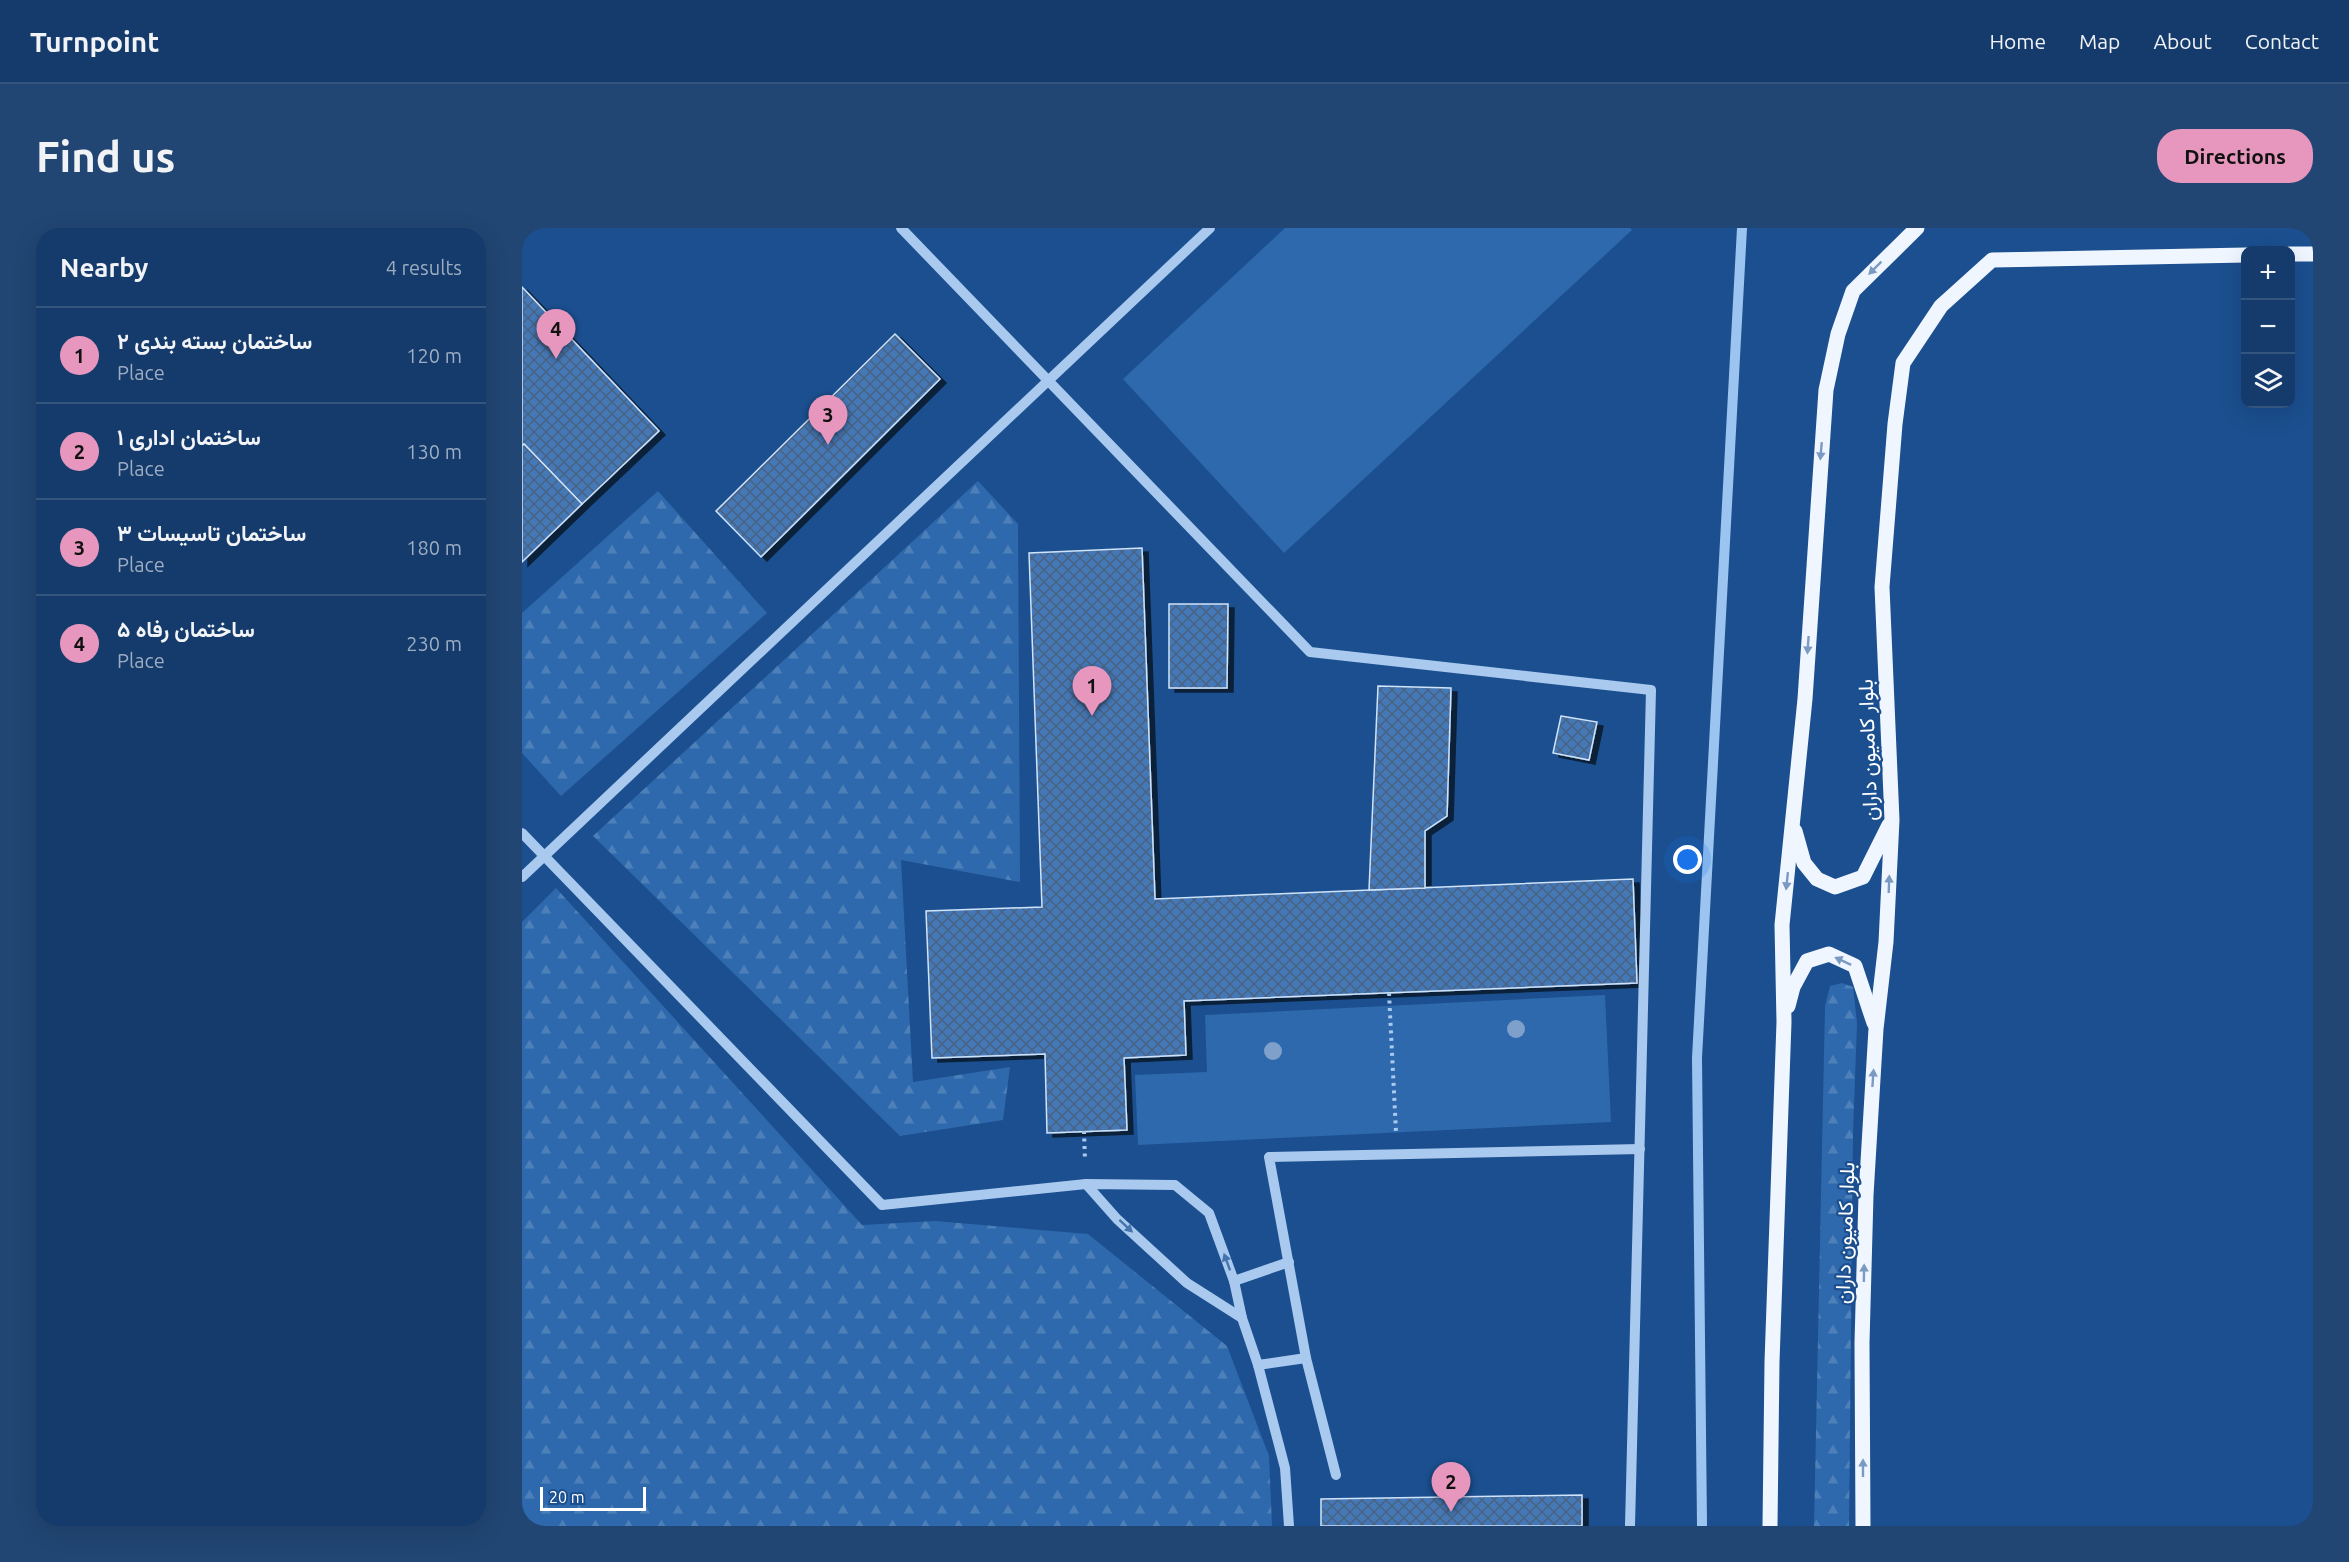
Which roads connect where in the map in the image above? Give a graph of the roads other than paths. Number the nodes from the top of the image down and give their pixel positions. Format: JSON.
{"nodes":[{"id":1,"x":901,"y":228,"type":"edge"},
{"id":2,"x":1210,"y":228,"type":"edge"},
{"id":3,"x":1917,"y":228,"type":"edge"},
{"id":4,"x":2295,"y":254,"type":"edge"},
{"id":5,"x":2313,"y":254,"type":"edge"},
{"id":6,"x":2241,"y":255,"type":"edge"},
{"id":7,"x":1047,"y":381,"type":"junction"},
{"id":8,"x":1892,"y":820,"type":"junction"},
{"id":9,"x":1793,"y":825,"type":"junction"},
{"id":10,"x":522,"y":833,"type":"edge"},
{"id":11,"x":543,"y":855,"type":"junction"},
{"id":12,"x":522,"y":877,"type":"edge"},
{"id":13,"x":1784,"y":1022,"type":"junction"},
{"id":14,"x":1876,"y":1029,"type":"junction"},
{"id":15,"x":1640,"y":1149,"type":"junction"},
{"id":16,"x":1086,"y":1184,"type":"junction"},
{"id":17,"x":1289,"y":1262,"type":"junction"},
{"id":18,"x":1234,"y":1281,"type":"junction"},
{"id":19,"x":1242,"y":1318,"type":"junction"},
{"id":20,"x":1306,"y":1358,"type":"junction"},
{"id":21,"x":1258,"y":1365,"type":"junction"},
{"id":22,"x":1336,"y":1475,"type":"dead end"},
{"id":23,"x":1288,"y":1526,"type":"edge"},
{"id":24,"x":1630,"y":1526,"type":"edge"},
{"id":25,"x":1770,"y":1526,"type":"edge"},
{"id":26,"x":1863,"y":1526,"type":"edge"}],
"edges":[{"from":1,"to":7,"type":"lane"},
{"from":2,"to":7,"type":"lane"},
{"from":3,"to":9,"type":"main road","one_way":true},
{"from":4,"to":5,"type":"main road"},
{"from":6,"to":8,"type":"main road","name":"بلوار کامیون داران"},
{"from":7,"to":11,"type":"lane"},
{"from":7,"to":15,"type":"lane"},
{"from":8,"to":9,"type":"main road"},
{"from":14,"to":8,"type":"main road","name":"بلوار کامیون داران","one_way":true},
{"from":9,"to":13,"type":"main road","one_way":true},
{"from":10,"to":11,"type":"lane"},
{"from":11,"to":12,"type":"lane"},
{"from":11,"to":16,"type":"lane"},
{"from":14,"to":13,"type":"main road","one_way":true},
{"from":13,"to":25,"type":"main road"},
{"from":26,"to":14,"type":"main road","name":"بلوار کامیون داران","one_way":true},
{"from":15,"to":17,"type":"lane"},
{"from":15,"to":24,"type":"lane"},
{"from":18,"to":16,"type":"lane","one_way":true},
{"from":16,"to":19,"type":"lane","one_way":true},
{"from":17,"to":18,"type":"lane"},
{"from":17,"to":20,"type":"lane"},
{"from":18,"to":19,"type":"lane"},
{"from":19,"to":21,"type":"lane"},
{"from":20,"to":21,"type":"lane"},
{"from":20,"to":22,"type":"lane"},
{"from":21,"to":23,"type":"lane"}]}
